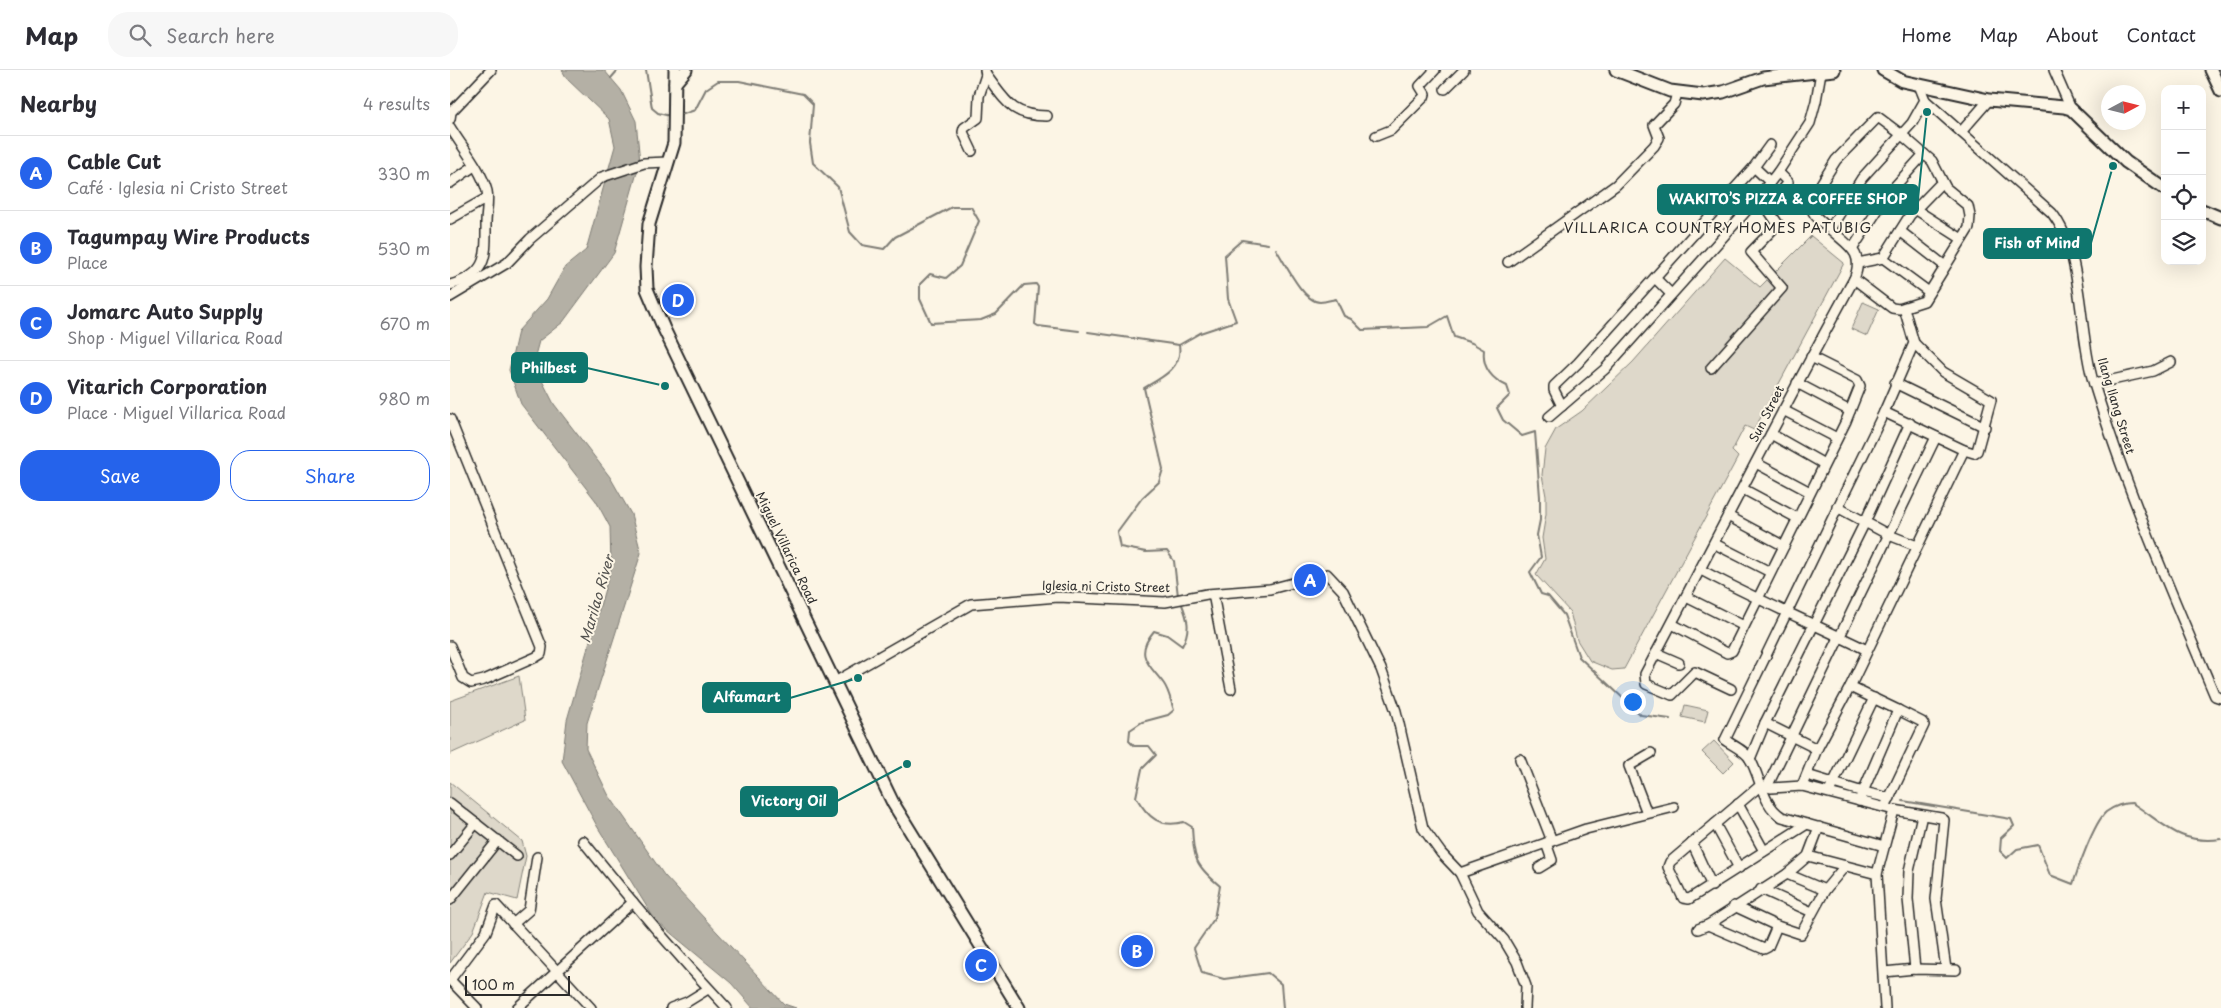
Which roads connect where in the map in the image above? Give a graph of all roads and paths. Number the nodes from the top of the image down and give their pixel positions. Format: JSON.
{"nodes":[{"id":1,"x":491,"y":70,"type":"edge"},
{"id":2,"x":674,"y":70,"type":"edge"},
{"id":3,"x":686,"y":70,"type":"edge"},
{"id":4,"x":1435,"y":70,"type":"edge"},
{"id":5,"x":1464,"y":70,"type":"edge"},
{"id":6,"x":1616,"y":70,"type":"edge"},
{"id":7,"x":1834,"y":70,"type":"edge"},
{"id":8,"x":1883,"y":70,"type":"edge"},
{"id":9,"x":2054,"y":70,"type":"edge"},
{"id":10,"x":2211,"y":70,"type":"edge"},
{"id":11,"x":1820,"y":72,"type":"junction"},
{"id":12,"x":985,"y":73,"type":"edge"},
{"id":13,"x":676,"y":83,"type":"junction"},
{"id":14,"x":1919,"y":85,"type":"junction"},
{"id":15,"x":1445,"y":89,"type":"dead end"},
{"id":16,"x":2221,"y":91,"type":"edge"},
{"id":17,"x":1677,"y":93,"type":"junction"},
{"id":18,"x":1925,"y":100,"type":"junction"},
{"id":19,"x":1989,"y":100,"type":"junction"},
{"id":20,"x":2071,"y":109,"type":"junction"},
{"id":21,"x":1046,"y":116,"type":"dead end"},
{"id":22,"x":450,"y":119,"type":"edge"},
{"id":23,"x":450,"y":127,"type":"edge"},
{"id":24,"x":1960,"y":132,"type":"junction"},
{"id":25,"x":1902,"y":135,"type":"junction"},
{"id":26,"x":1376,"y":136,"type":"dead end"},
{"id":27,"x":1770,"y":145,"type":"dead end"},
{"id":28,"x":972,"y":151,"type":"dead end"},
{"id":29,"x":1924,"y":154,"type":"junction"},
{"id":30,"x":668,"y":162,"type":"junction"},
{"id":31,"x":474,"y":166,"type":"junction"},
{"id":32,"x":1754,"y":167,"type":"junction"},
{"id":33,"x":1778,"y":172,"type":"junction"},
{"id":34,"x":1770,"y":182,"type":"junction"},
{"id":35,"x":1942,"y":182,"type":"junction"},
{"id":36,"x":450,"y":183,"type":"edge"},
{"id":37,"x":2161,"y":185,"type":"edge"},
{"id":38,"x":487,"y":198,"type":"junction"},
{"id":39,"x":1915,"y":209,"type":"junction"},
{"id":40,"x":2206,"y":212,"type":"edge"},
{"id":41,"x":2221,"y":218,"type":"edge"},
{"id":42,"x":450,"y":219,"type":"edge"},
{"id":43,"x":1830,"y":229,"type":"junction"},
{"id":44,"x":1900,"y":231,"type":"junction"},
{"id":45,"x":1962,"y":239,"type":"junction"},
{"id":46,"x":1853,"y":248,"type":"junction"},
{"id":47,"x":1883,"y":258,"type":"junction"},
{"id":48,"x":1508,"y":262,"type":"dead end"},
{"id":49,"x":1858,"y":263,"type":"junction"},
{"id":50,"x":1945,"y":266,"type":"junction"},
{"id":51,"x":1655,"y":278,"type":"junction"},
{"id":52,"x":1854,"y":279,"type":"junction"},
{"id":53,"x":450,"y":285,"type":"edge"},
{"id":54,"x":1929,"y":292,"type":"junction"},
{"id":55,"x":1671,"y":294,"type":"junction"},
{"id":56,"x":450,"y":297,"type":"edge"},
{"id":57,"x":1904,"y":308,"type":"junction"},
{"id":58,"x":1914,"y":343,"type":"junction"},
{"id":59,"x":1811,"y":357,"type":"junction"},
{"id":60,"x":2171,"y":362,"type":"dead end"},
{"id":61,"x":1711,"y":368,"type":"dead end"},
{"id":62,"x":1797,"y":383,"type":"junction"},
{"id":63,"x":1895,"y":383,"type":"junction"},
{"id":64,"x":2094,"y":384,"type":"junction"},
{"id":65,"x":1562,"y":406,"type":"junction"},
{"id":66,"x":1783,"y":410,"type":"junction"},
{"id":67,"x":1850,"y":411,"type":"junction"},
{"id":68,"x":1884,"y":412,"type":"junction"},
{"id":69,"x":1549,"y":417,"type":"dead end"},
{"id":70,"x":450,"y":419,"type":"edge"},
{"id":71,"x":1910,"y":423,"type":"junction"},
{"id":72,"x":1984,"y":427,"type":"junction"},
{"id":73,"x":1771,"y":434,"type":"junction"},
{"id":74,"x":1936,"y":437,"type":"junction"},
{"id":75,"x":1838,"y":438,"type":"junction"},
{"id":76,"x":1964,"y":450,"type":"junction"},
{"id":77,"x":1756,"y":463,"type":"junction"},
{"id":78,"x":1824,"y":464,"type":"junction"},
{"id":79,"x":1743,"y":489,"type":"junction"},
{"id":80,"x":1810,"y":492,"type":"junction"},
{"id":81,"x":1837,"y":507,"type":"junction"},
{"id":82,"x":1728,"y":516,"type":"junction"},
{"id":83,"x":1797,"y":518,"type":"junction"},
{"id":84,"x":1865,"y":522,"type":"junction"},
{"id":85,"x":1889,"y":535,"type":"junction"},
{"id":86,"x":1715,"y":544,"type":"junction"},
{"id":87,"x":1784,"y":546,"type":"junction"},
{"id":88,"x":1917,"y":546,"type":"junction"},
{"id":89,"x":1701,"y":570,"type":"junction"},
{"id":90,"x":1770,"y":572,"type":"junction"},
{"id":91,"x":1213,"y":594,"type":"junction"},
{"id":92,"x":1686,"y":597,"type":"junction"},
{"id":93,"x":1757,"y":600,"type":"junction"},
{"id":94,"x":1786,"y":612,"type":"junction"},
{"id":95,"x":1813,"y":623,"type":"junction"},
{"id":96,"x":1672,"y":624,"type":"junction"},
{"id":97,"x":1744,"y":626,"type":"junction"},
{"id":98,"x":1839,"y":636,"type":"junction"},
{"id":99,"x":450,"y":646,"type":"edge"},
{"id":100,"x":1867,"y":650,"type":"junction"},
{"id":101,"x":1656,"y":653,"type":"junction"},
{"id":102,"x":1679,"y":663,"type":"dead end"},
{"id":103,"x":835,"y":682,"type":"junction"},
{"id":104,"x":1850,"y":687,"type":"junction"},
{"id":105,"x":1731,"y":689,"type":"dead end"},
{"id":106,"x":1231,"y":690,"type":"dead end"},
{"id":107,"x":1874,"y":698,"type":"junction"},
{"id":108,"x":2221,"y":698,"type":"edge"},
{"id":109,"x":1898,"y":710,"type":"junction"},
{"id":110,"x":1765,"y":723,"type":"junction"},
{"id":111,"x":1791,"y":737,"type":"junction"},
{"id":112,"x":1817,"y":749,"type":"junction"},
{"id":113,"x":1651,"y":753,"type":"dead end"},
{"id":114,"x":1520,"y":759,"type":"dead end"},
{"id":115,"x":1750,"y":759,"type":"junction"},
{"id":116,"x":1807,"y":775,"type":"junction"},
{"id":117,"x":1764,"y":786,"type":"junction"},
{"id":118,"x":1802,"y":786,"type":"junction"},
{"id":119,"x":1830,"y":788,"type":"junction"},
{"id":120,"x":1861,"y":796,"type":"junction"},
{"id":121,"x":1890,"y":798,"type":"junction"},
{"id":122,"x":1738,"y":804,"type":"junction"},
{"id":123,"x":451,"y":807,"type":"edge"},
{"id":124,"x":1674,"y":807,"type":"dead end"},
{"id":125,"x":1890,"y":809,"type":"junction"},
{"id":126,"x":1647,"y":813,"type":"junction"},
{"id":127,"x":1922,"y":815,"type":"junction"},
{"id":128,"x":476,"y":823,"type":"junction"},
{"id":129,"x":1715,"y":824,"type":"junction"},
{"id":130,"x":1806,"y":824,"type":"junction"},
{"id":131,"x":1819,"y":827,"type":"junction"},
{"id":132,"x":498,"y":840,"type":"junction"},
{"id":133,"x":584,"y":842,"type":"dead end"},
{"id":134,"x":1549,"y":842,"type":"junction"},
{"id":135,"x":1692,"y":843,"type":"junction"},
{"id":136,"x":1884,"y":846,"type":"junction"},
{"id":137,"x":1764,"y":851,"type":"junction"},
{"id":138,"x":450,"y":855,"type":"edge"},
{"id":139,"x":517,"y":856,"type":"dead end"},
{"id":140,"x":1808,"y":856,"type":"junction"},
{"id":141,"x":537,"y":857,"type":"dead end"},
{"id":142,"x":1845,"y":866,"type":"junction"},
{"id":143,"x":1539,"y":868,"type":"dead end"},
{"id":144,"x":1740,"y":868,"type":"junction"},
{"id":145,"x":1460,"y":873,"type":"junction"},
{"id":146,"x":1787,"y":874,"type":"junction"},
{"id":147,"x":1877,"y":874,"type":"junction"},
{"id":148,"x":1712,"y":886,"type":"junction"},
{"id":149,"x":1761,"y":889,"type":"junction"},
{"id":150,"x":1825,"y":890,"type":"junction"},
{"id":151,"x":450,"y":900,"type":"edge"},
{"id":152,"x":633,"y":902,"type":"junction"},
{"id":153,"x":1734,"y":906,"type":"junction"},
{"id":154,"x":1812,"y":912,"type":"junction"},
{"id":155,"x":514,"y":924,"type":"junction"},
{"id":156,"x":1708,"y":925,"type":"junction"},
{"id":157,"x":1777,"y":926,"type":"junction"},
{"id":158,"x":1698,"y":929,"type":"dead end"},
{"id":159,"x":1915,"y":969,"type":"junction"},
{"id":160,"x":1946,"y":969,"type":"junction"},
{"id":161,"x":1956,"y":970,"type":"dead end"},
{"id":162,"x":557,"y":972,"type":"junction"},
{"id":163,"x":1884,"y":972,"type":"junction"},
{"id":164,"x":708,"y":989,"type":"junction"},
{"id":165,"x":471,"y":1006,"type":"edge"},
{"id":166,"x":517,"y":1008,"type":"edge"},
{"id":167,"x":591,"y":1008,"type":"edge"},
{"id":168,"x":671,"y":1008,"type":"edge"},
{"id":169,"x":727,"y":1008,"type":"edge"},
{"id":170,"x":1019,"y":1008,"type":"edge"},
{"id":171,"x":1525,"y":1008,"type":"edge"},
{"id":172,"x":1885,"y":1008,"type":"edge"}],
"edges":[{"from":1,"to":22,"type":"street"},
{"from":2,"to":13,"type":"main road","name":"Miguel Villarica Road"},
{"from":3,"to":13,"type":"main road"},
{"from":4,"to":26,"type":"street"},
{"from":5,"to":15,"type":"street"},
{"from":6,"to":17,"type":"main road"},
{"from":7,"to":11,"type":"main road"},
{"from":8,"to":14,"type":"main road"},
{"from":9,"to":20,"type":"street"},
{"from":10,"to":16,"type":"main road"},
{"from":11,"to":17,"type":"main road"},
{"from":11,"to":33,"type":"street"},
{"from":12,"to":21,"type":"street"},
{"from":12,"to":28,"type":"street"},
{"from":13,"to":30,"type":"main road","name":"Miguel Villarica Road"},
{"from":14,"to":18,"type":"street"},
{"from":14,"to":19,"type":"main road"},
{"from":17,"to":48,"type":"street"},
{"from":18,"to":24,"type":"street","name":"Ilang Ilang Street"},
{"from":18,"to":25,"type":"street"},
{"from":19,"to":20,"type":"main road"},
{"from":19,"to":24,"type":"street"},
{"from":20,"to":37,"type":"main road"},
{"from":23,"to":31,"type":"street"},
{"from":24,"to":64,"type":"street","name":"Ilang Ilang Street"},
{"from":25,"to":29,"type":"street"},
{"from":25,"to":43,"type":"street"},
{"from":25,"to":43,"type":"street"},
{"from":27,"to":32,"type":"street"},
{"from":29,"to":35,"type":"street"},
{"from":29,"to":46,"type":"street"},
{"from":30,"to":56,"type":"street"},
{"from":30,"to":103,"type":"main road","name":"Miguel Villarica Road"},
{"from":31,"to":36,"type":"street"},
{"from":31,"to":38,"type":"street"},
{"from":32,"to":34,"type":"street"},
{"from":32,"to":51,"type":"street"},
{"from":33,"to":34,"type":"street"},
{"from":33,"to":61,"type":"street"},
{"from":34,"to":55,"type":"street"},
{"from":35,"to":39,"type":"street"},
{"from":35,"to":45,"type":"street"},
{"from":38,"to":42,"type":"street"},
{"from":38,"to":53,"type":"street"},
{"from":39,"to":44,"type":"street"},
{"from":39,"to":45,"type":"street"},
{"from":40,"to":41,"type":"main road"},
{"from":43,"to":46,"type":"street"},
{"from":44,"to":47,"type":"street"},
{"from":44,"to":50,"type":"street"},
{"from":45,"to":50,"type":"street"},
{"from":46,"to":49,"type":"street"},
{"from":47,"to":49,"type":"street"},
{"from":47,"to":54,"type":"street"},
{"from":49,"to":52,"type":"street","name":"Sun Street"},
{"from":50,"to":54,"type":"street"},
{"from":51,"to":55,"type":"street"},
{"from":51,"to":65,"type":"street"},
{"from":52,"to":57,"type":"street"},
{"from":52,"to":59,"type":"street","name":"Sun Street"},
{"from":54,"to":57,"type":"street"},
{"from":55,"to":65,"type":"street"},
{"from":57,"to":58,"type":"street"},
{"from":58,"to":63,"type":"street"},
{"from":58,"to":72,"type":"street"},
{"from":59,"to":62,"type":"street","name":"Sun Street"},
{"from":59,"to":67,"type":"street"},
{"from":60,"to":64,"type":"street"},
{"from":62,"to":66,"type":"street","name":"Sun Street"},
{"from":62,"to":67,"type":"street"},
{"from":63,"to":68,"type":"street"},
{"from":63,"to":72,"type":"street"},
{"from":64,"to":108,"type":"street","name":"Ilang Ilang Street"},
{"from":65,"to":69,"type":"street"},
{"from":66,"to":73,"type":"street","name":"Sun Street"},
{"from":66,"to":75,"type":"street"},
{"from":67,"to":75,"type":"street"},
{"from":68,"to":71,"type":"street"},
{"from":68,"to":81,"type":"street"},
{"from":70,"to":99,"type":"street"},
{"from":71,"to":74,"type":"street"},
{"from":71,"to":84,"type":"street"},
{"from":72,"to":76,"type":"street"},
{"from":73,"to":77,"type":"street","name":"Sun Street"},
{"from":73,"to":78,"type":"street"},
{"from":74,"to":76,"type":"street"},
{"from":74,"to":85,"type":"street"},
{"from":75,"to":78,"type":"street"},
{"from":76,"to":88,"type":"street"},
{"from":77,"to":79,"type":"street","name":"Sun Street"},
{"from":77,"to":80,"type":"street"},
{"from":78,"to":80,"type":"street"},
{"from":79,"to":82,"type":"street","name":"Sun Street"},
{"from":79,"to":83,"type":"street"},
{"from":80,"to":83,"type":"street"},
{"from":81,"to":84,"type":"street"},
{"from":81,"to":94,"type":"street"},
{"from":82,"to":86,"type":"street","name":"Sun Street"},
{"from":82,"to":87,"type":"street"},
{"from":83,"to":87,"type":"street"},
{"from":84,"to":85,"type":"street"},
{"from":84,"to":95,"type":"street"},
{"from":85,"to":88,"type":"street"},
{"from":85,"to":98,"type":"street"},
{"from":86,"to":89,"type":"street","name":"Sun Street"},
{"from":86,"to":90,"type":"street"},
{"from":87,"to":90,"type":"street"},
{"from":88,"to":100,"type":"street"},
{"from":89,"to":92,"type":"street","name":"Sun Street"},
{"from":89,"to":93,"type":"street"},
{"from":90,"to":93,"type":"street"},
{"from":91,"to":103,"type":"street","name":"Iglesia ni Cristo Street"},
{"from":91,"to":106,"type":"street"},
{"from":91,"to":145,"type":"street","name":"Iglesia ni Cristo Street"},
{"from":92,"to":96,"type":"street","name":"Sun Street"},
{"from":92,"to":97,"type":"street"},
{"from":93,"to":94,"type":"street"},
{"from":93,"to":97,"type":"street"},
{"from":94,"to":95,"type":"street"},
{"from":94,"to":115,"type":"street"},
{"from":95,"to":98,"type":"street"},
{"from":95,"to":110,"type":"street"},
{"from":96,"to":97,"type":"street"},
{"from":96,"to":101,"type":"street","name":"Sun Street"},
{"from":98,"to":100,"type":"street"},
{"from":98,"to":111,"type":"street"},
{"from":100,"to":104,"type":"street"},
{"from":101,"to":102,"type":"street"},
{"from":101,"to":105,"type":"street","name":"Sun Street"},
{"from":103,"to":170,"type":"main road","name":"Miguel Villarica Road"},
{"from":104,"to":107,"type":"street"},
{"from":104,"to":112,"type":"street"},
{"from":107,"to":109,"type":"street"},
{"from":107,"to":119,"type":"street"},
{"from":109,"to":120,"type":"street"},
{"from":109,"to":121,"type":"street"},
{"from":110,"to":111,"type":"street"},
{"from":110,"to":115,"type":"street"},
{"from":111,"to":112,"type":"street"},
{"from":111,"to":117,"type":"street"},
{"from":112,"to":116,"type":"street"},
{"from":113,"to":126,"type":"street"},
{"from":114,"to":134,"type":"street"},
{"from":115,"to":117,"type":"street"},
{"from":116,"to":118,"type":"street"},
{"from":116,"to":119,"type":"street"},
{"from":117,"to":118,"type":"street"},
{"from":117,"to":122,"type":"street"},
{"from":117,"to":130,"type":"street"},
{"from":118,"to":119,"type":"street"},
{"from":119,"to":120,"type":"street"},
{"from":120,"to":121,"type":"street"},
{"from":120,"to":125,"type":"street"},
{"from":121,"to":125,"type":"street"},
{"from":122,"to":129,"type":"street"},
{"from":122,"to":137,"type":"street"},
{"from":123,"to":128,"type":"street"},
{"from":124,"to":126,"type":"street"},
{"from":125,"to":127,"type":"street"},
{"from":125,"to":136,"type":"street"},
{"from":126,"to":134,"type":"street"},
{"from":127,"to":159,"type":"street"},
{"from":127,"to":160,"type":"street"},
{"from":128,"to":132,"type":"street"},
{"from":128,"to":138,"type":"street"},
{"from":129,"to":135,"type":"street"},
{"from":129,"to":144,"type":"street"},
{"from":130,"to":131,"type":"street"},
{"from":130,"to":137,"type":"street"},
{"from":131,"to":136,"type":"street"},
{"from":131,"to":140,"type":"street"},
{"from":132,"to":139,"type":"street"},
{"from":132,"to":151,"type":"street"},
{"from":133,"to":152,"type":"street"},
{"from":134,"to":143,"type":"street"},
{"from":134,"to":145,"type":"street"},
{"from":135,"to":148,"type":"street"},
{"from":135,"to":148,"type":"street"},
{"from":136,"to":147,"type":"street"},
{"from":137,"to":144,"type":"street"},
{"from":140,"to":142,"type":"street"},
{"from":140,"to":146,"type":"street"},
{"from":141,"to":155,"type":"street"},
{"from":142,"to":147,"type":"street"},
{"from":142,"to":150,"type":"street"},
{"from":144,"to":148,"type":"street"},
{"from":145,"to":171,"type":"street","name":"Iglesia ni Cristo Street"},
{"from":146,"to":149,"type":"street"},
{"from":146,"to":150,"type":"street"},
{"from":147,"to":163,"type":"street"},
{"from":149,"to":153,"type":"street"},
{"from":149,"to":154,"type":"street"},
{"from":150,"to":154,"type":"street"},
{"from":152,"to":162,"type":"street"},
{"from":152,"to":164,"type":"street"},
{"from":153,"to":156,"type":"street"},
{"from":153,"to":157,"type":"street"},
{"from":154,"to":157,"type":"street"},
{"from":155,"to":162,"type":"street"},
{"from":155,"to":165,"type":"street"},
{"from":156,"to":157,"type":"street"},
{"from":156,"to":158,"type":"street"},
{"from":159,"to":160,"type":"street"},
{"from":159,"to":163,"type":"street"},
{"from":160,"to":161,"type":"street"},
{"from":162,"to":166,"type":"street"},
{"from":162,"to":167,"type":"street"},
{"from":163,"to":172,"type":"street"},
{"from":164,"to":168,"type":"street"},
{"from":164,"to":169,"type":"street"}]}
